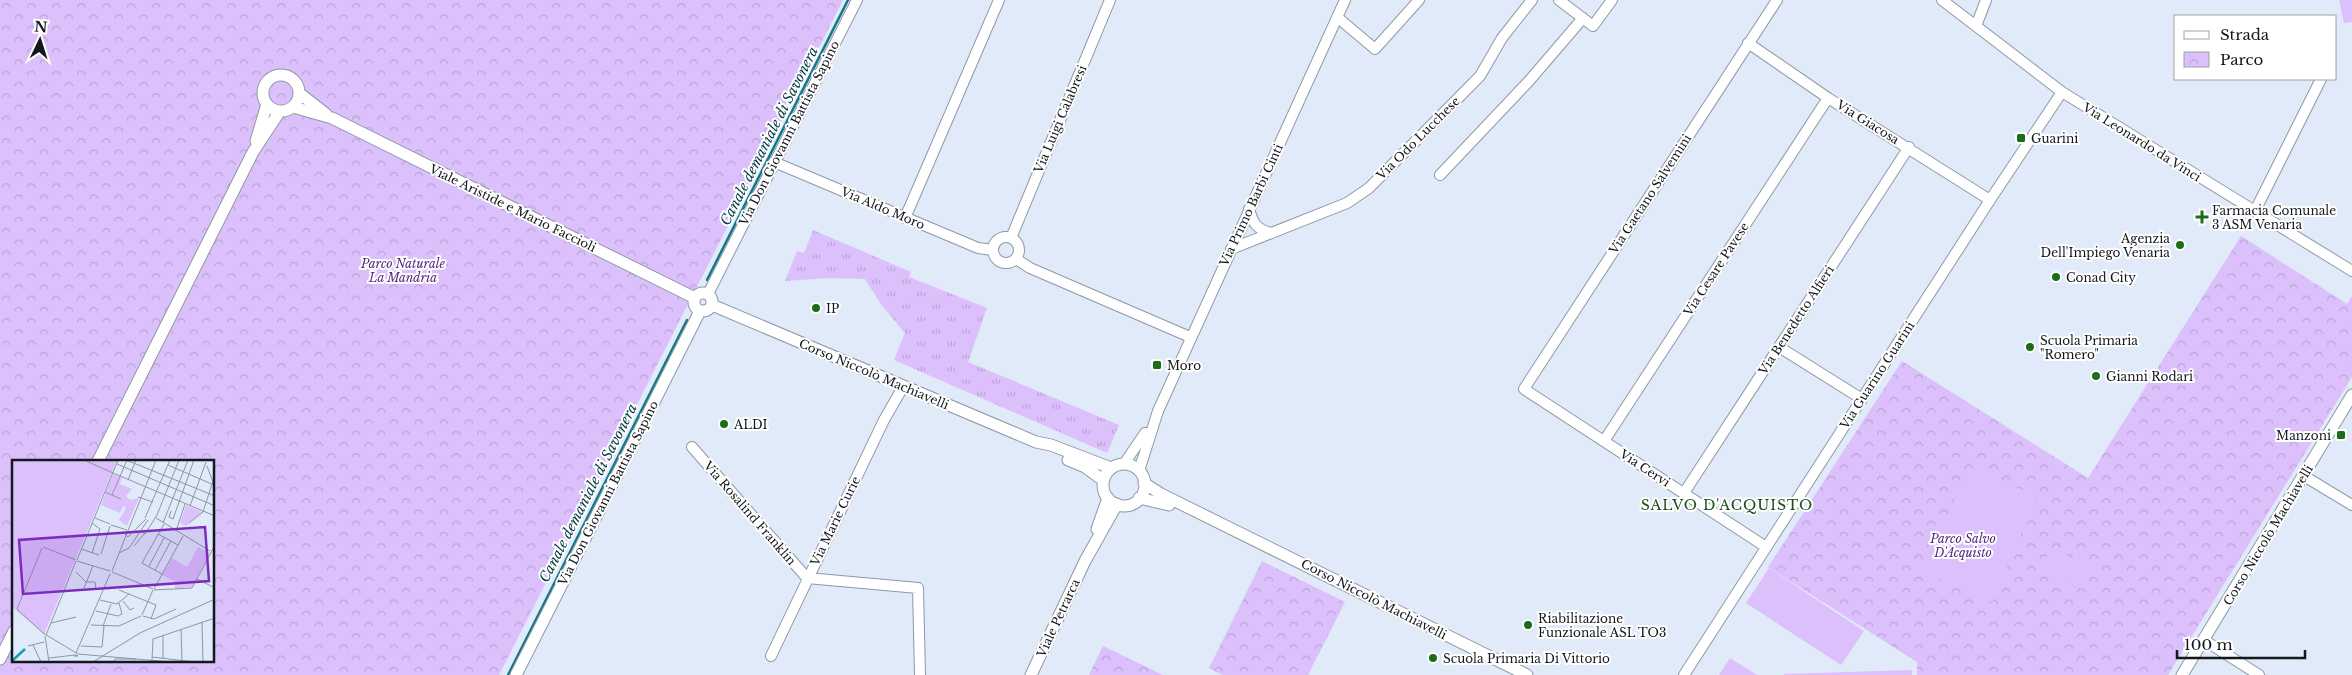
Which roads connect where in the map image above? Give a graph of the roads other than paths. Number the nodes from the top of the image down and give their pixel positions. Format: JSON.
{"nodes":[{"id":1,"x":857,"y":0,"type":"edge"},
{"id":2,"x":999,"y":0,"type":"edge"},
{"id":3,"x":1110,"y":0,"type":"edge"},
{"id":4,"x":1345,"y":0,"type":"edge"},
{"id":5,"x":1419,"y":0,"type":"edge"},
{"id":6,"x":1532,"y":0,"type":"edge"},
{"id":7,"x":1559,"y":0,"type":"edge"},
{"id":8,"x":1612,"y":0,"type":"edge"},
{"id":9,"x":1777,"y":0,"type":"edge"},
{"id":10,"x":1942,"y":0,"type":"edge"},
{"id":11,"x":1986,"y":0,"type":"edge"},
{"id":12,"x":1337,"y":17,"type":"junction"},
{"id":13,"x":1583,"y":18,"type":"junction"},
{"id":14,"x":1976,"y":26,"type":"junction"},
{"id":15,"x":1748,"y":43,"type":"junction"},
{"id":16,"x":2320,"y":80,"type":"edge"},
{"id":17,"x":2062,"y":92,"type":"junction"},
{"id":18,"x":299,"y":93,"type":"junction"},
{"id":19,"x":1828,"y":98,"type":"junction"},
{"id":20,"x":267,"y":104,"type":"junction"},
{"id":21,"x":293,"y":107,"type":"junction"},
{"id":22,"x":280,"y":111,"type":"junction"},
{"id":23,"x":332,"y":118,"type":"junction"},
{"id":24,"x":1909,"y":148,"type":"junction"},
{"id":25,"x":253,"y":152,"type":"junction"},
{"id":26,"x":774,"y":162,"type":"junction"},
{"id":27,"x":1440,"y":175,"type":"dead end"},
{"id":28,"x":1990,"y":200,"type":"junction"},
{"id":29,"x":1249,"y":209,"type":"junction"},
{"id":30,"x":2255,"y":211,"type":"junction"},
{"id":31,"x":905,"y":218,"type":"junction"},
{"id":32,"x":1270,"y":233,"type":"junction"},
{"id":33,"x":1011,"y":238,"type":"junction"},
{"id":34,"x":1231,"y":249,"type":"junction"},
{"id":35,"x":993,"y":250,"type":"junction"},
{"id":36,"x":1016,"y":259,"type":"junction"},
{"id":37,"x":2352,"y":271,"type":"edge"},
{"id":38,"x":708,"y":294,"type":"junction"},
{"id":39,"x":695,"y":298,"type":"junction"},
{"id":40,"x":712,"y":305,"type":"junction"},
{"id":41,"x":700,"y":311,"type":"junction"},
{"id":42,"x":1190,"y":337,"type":"junction"},
{"id":43,"x":1779,"y":347,"type":"junction"},
{"id":44,"x":904,"y":387,"type":"junction"},
{"id":45,"x":1524,"y":389,"type":"joint"},
{"id":46,"x":2352,"y":395,"type":"edge"},
{"id":47,"x":1862,"y":399,"type":"junction"},
{"id":48,"x":1158,"y":411,"type":"junction"},
{"id":49,"x":1604,"y":441,"type":"junction"},
{"id":50,"x":1036,"y":442,"type":"junction"},
{"id":51,"x":692,"y":447,"type":"dead end"},
{"id":52,"x":99,"y":460,"type":"edge"},
{"id":53,"x":1124,"y":464,"type":"junction"},
{"id":54,"x":1111,"y":468,"type":"junction"},
{"id":55,"x":1139,"y":471,"type":"junction"},
{"id":56,"x":2304,"y":476,"type":"junction"},
{"id":57,"x":1103,"y":480,"type":"junction"},
{"id":58,"x":1144,"y":483,"type":"junction"},
{"id":59,"x":1684,"y":493,"type":"junction"},
{"id":60,"x":1139,"y":498,"type":"junction"},
{"id":61,"x":1113,"y":501,"type":"junction"},
{"id":62,"x":2352,"y":505,"type":"edge"},
{"id":63,"x":1222,"y":522,"type":"junction"},
{"id":64,"x":1766,"y":547,"type":"junction"},
{"id":65,"x":807,"y":578,"type":"junction"},
{"id":66,"x":12,"y":635,"type":"edge"},
{"id":67,"x":2204,"y":640,"type":"junction"},
{"id":68,"x":771,"y":656,"type":"dead end"},
{"id":69,"x":1694,"y":658,"type":"junction"},
{"id":70,"x":0,"y":659,"type":"edge"},
{"id":71,"x":516,"y":675,"type":"edge"},
{"id":72,"x":920,"y":675,"type":"edge"},
{"id":73,"x":1031,"y":675,"type":"edge"},
{"id":74,"x":1526,"y":675,"type":"edge"},
{"id":75,"x":1680,"y":675,"type":"edge"},
{"id":76,"x":1684,"y":675,"type":"edge"},
{"id":77,"x":2182,"y":675,"type":"edge"},
{"id":78,"x":2259,"y":675,"type":"edge"}],
"edges":[{"from":1,"to":26,"type":"street","name":"Via Don Giovanni Battista Sapino"},
{"from":2,"to":31,"type":"street"},
{"from":3,"to":33,"type":"street","name":"Via Luigi Calabresi"},
{"from":4,"to":12,"type":"street","name":"Via Primo Barbi Cinti"},
{"from":5,"to":12,"type":"street"},
{"from":6,"to":32,"type":"street","name":"Via Odo Lucchese"},
{"from":7,"to":13,"type":"street"},
{"from":8,"to":13,"type":"street"},
{"from":9,"to":15,"type":"street","name":"Via Gaetano Salvemini"},
{"from":10,"to":14,"type":"street","name":"Via Leonardo da Vinci"},
{"from":11,"to":14,"type":"street"},
{"from":12,"to":29,"type":"street","name":"Via Primo Barbi Cinti"},
{"from":13,"to":27,"type":"street"},
{"from":14,"to":17,"type":"street","name":"Via Leonardo da Vinci"},
{"from":15,"to":19,"type":"street","name":"Via Giacosa"},
{"from":15,"to":45,"type":"street","name":"Via Gaetano Salvemini"},
{"from":16,"to":30,"type":"street"},
{"from":17,"to":28,"type":"street","name":"Via Guarino Guarini"},
{"from":17,"to":30,"type":"street","name":"Via Leonardo da Vinci"},
{"from":18,"to":20,"type":"street"},
{"from":18,"to":21,"type":"street"},
{"from":18,"to":23,"type":"street","name":"Viale Aristide e Mario Faccioli"},
{"from":19,"to":24,"type":"street","name":"Via Giacosa"},
{"from":19,"to":49,"type":"street","name":"Via Cesare Pavese"},
{"from":20,"to":22,"type":"street"},
{"from":20,"to":25,"type":"street"},
{"from":21,"to":22,"type":"street"},
{"from":21,"to":23,"type":"street","name":"Viale Aristide e Mario Faccioli"},
{"from":22,"to":25,"type":"street"},
{"from":23,"to":39,"type":"street","name":"Viale Aristide e Mario Faccioli"},
{"from":24,"to":28,"type":"street","name":"Via Giacosa"},
{"from":24,"to":43,"type":"street","name":"Via Benedetto Alfieri"},
{"from":25,"to":52,"type":"street"},
{"from":26,"to":31,"type":"street","name":"Via Aldo Moro"},
{"from":26,"to":38,"type":"street","name":"Via Don Giovanni Battista Sapino"},
{"from":28,"to":47,"type":"street","name":"Via Guarino Guarini"},
{"from":29,"to":32,"type":"street"},
{"from":29,"to":34,"type":"street","name":"Via Primo Barbi Cinti"},
{"from":30,"to":37,"type":"street","name":"Via Leonardo da Vinci"},
{"from":31,"to":35,"type":"street","name":"Via Aldo Moro"},
{"from":32,"to":34,"type":"street","name":"Via Odo Lucchese"},
{"from":33,"to":35,"type":"street"},
{"from":33,"to":36,"type":"street"},
{"from":34,"to":42,"type":"street","name":"Via Primo Barbi Cinti"},
{"from":35,"to":36,"type":"street"},
{"from":36,"to":42,"type":"street"},
{"from":38,"to":39,"type":"street"},
{"from":38,"to":40,"type":"street"},
{"from":39,"to":41,"type":"street"},
{"from":40,"to":41,"type":"street"},
{"from":40,"to":44,"type":"street","name":"Corso Niccolò Machiavelli"},
{"from":41,"to":71,"type":"street","name":"Via Don Giovanni Battista Sapino"},
{"from":42,"to":48,"type":"street","name":"Via Primo Barbi Cinti"},
{"from":43,"to":47,"type":"street"},
{"from":43,"to":59,"type":"street","name":"Via Benedetto Alfieri"},
{"from":44,"to":50,"type":"street","name":"Corso Niccolò Machiavelli"},
{"from":44,"to":65,"type":"street","name":"Via Marie Curie"},
{"from":45,"to":49,"type":"street","name":"Via Cervi"},
{"from":46,"to":56,"type":"street","name":"Corso Niccolò Machiavelli"},
{"from":47,"to":64,"type":"street","name":"Via Guarino Guarini"},
{"from":48,"to":53,"type":"street","name":"Via Primo Barbi Cinti"},
{"from":48,"to":55,"type":"street","name":"Via Primo Barbi Cinti"},
{"from":49,"to":59,"type":"street","name":"Via Cervi"},
{"from":50,"to":54,"type":"street","name":"Corso Niccolò Machiavelli"},
{"from":50,"to":57,"type":"street","name":"Corso Niccolò Machiavelli"},
{"from":51,"to":65,"type":"street","name":"Via Rosalind Franklin"},
{"from":53,"to":54,"type":"street"},
{"from":53,"to":55,"type":"street"},
{"from":54,"to":57,"type":"street"},
{"from":55,"to":58,"type":"street"},
{"from":56,"to":62,"type":"street"},
{"from":56,"to":67,"type":"street","name":"Corso Niccolò Machiavelli"},
{"from":57,"to":61,"type":"street"},
{"from":58,"to":60,"type":"street"},
{"from":58,"to":63,"type":"street","name":"Corso Niccolò Machiavelli"},
{"from":59,"to":64,"type":"street","name":"Via Cervi"},
{"from":60,"to":61,"type":"street"},
{"from":60,"to":63,"type":"street","name":"Corso Niccolò Machiavelli"},
{"from":61,"to":73,"type":"street","name":"Viale Petrarca"},
{"from":63,"to":74,"type":"street","name":"Corso Niccolò Machiavelli"},
{"from":64,"to":69,"type":"street","name":"Via Guarino Guarini"},
{"from":65,"to":68,"type":"street","name":"Via Marie Curie"},
{"from":65,"to":72,"type":"street"},
{"from":66,"to":70,"type":"street"},
{"from":67,"to":77,"type":"street","name":"Corso Niccolò Machiavelli"},
{"from":67,"to":78,"type":"street"},
{"from":69,"to":75,"type":"street","name":"Via Guarino Guarini"},
{"from":69,"to":76,"type":"street","name":"Via Guarino Guarini"}]}
